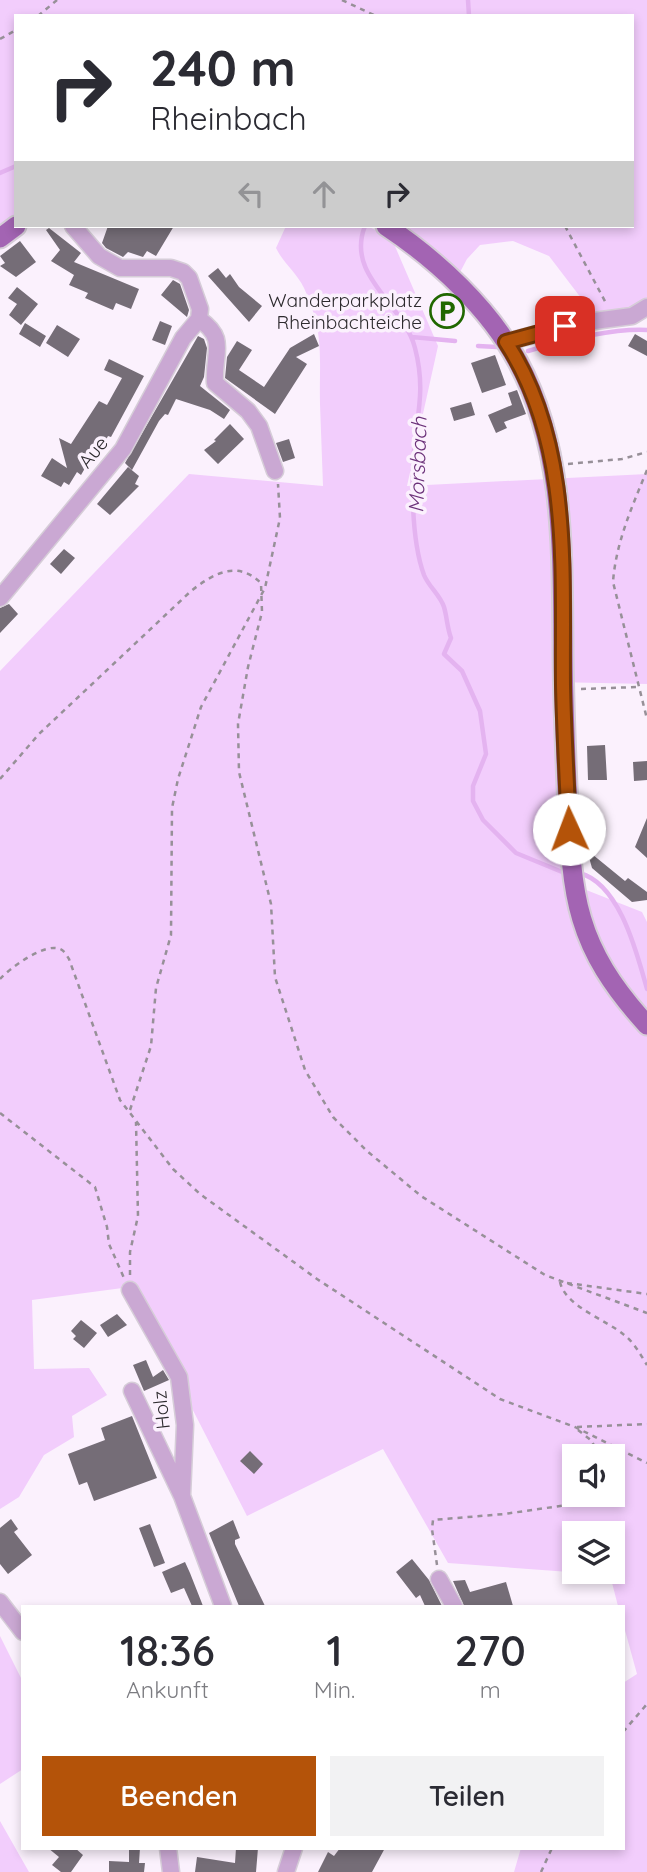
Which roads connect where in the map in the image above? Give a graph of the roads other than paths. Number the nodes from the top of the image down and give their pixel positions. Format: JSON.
{"nodes":[{"id":1,"x":76,"y":228,"type":"edge"},
{"id":2,"x":388,"y":228,"type":"edge"},
{"id":3,"x":647,"y":307,"type":"edge"},
{"id":4,"x":199,"y":319,"type":"junction"},
{"id":5,"x":506,"y":342,"type":"junction"},
{"id":6,"x":275,"y":471,"type":"road end"},
{"id":7,"x":0,"y":597,"type":"edge"},
{"id":8,"x":647,"y":1025,"type":"edge"},
{"id":9,"x":130,"y":1290,"type":"road end"},
{"id":10,"x":132,"y":1391,"type":"dead end"},
{"id":11,"x":181,"y":1496,"type":"junction"},
{"id":12,"x":439,"y":1579,"type":"road end"},
{"id":13,"x":0,"y":1602,"type":"edge"},
{"id":14,"x":223,"y":1605,"type":"edge"},
{"id":15,"x":453,"y":1605,"type":"edge"},
{"id":16,"x":21,"y":1629,"type":"edge"},
{"id":17,"x":168,"y":1850,"type":"edge"},
{"id":18,"x":293,"y":1850,"type":"edge"},
{"id":19,"x":171,"y":1872,"type":"edge"},
{"id":20,"x":286,"y":1872,"type":"edge"}],
"edges":[{"from":1,"to":4,"type":"street"},
{"from":2,"to":5,"type":"main road"},
{"from":3,"to":5,"type":"street"},
{"from":4,"to":6,"type":"street"},
{"from":4,"to":7,"type":"street","name":"Aue"},
{"from":5,"to":8,"type":"main road"},
{"from":9,"to":11,"type":"street","name":"Holz"},
{"from":10,"to":11,"type":"street","name":"Holz"},
{"from":11,"to":14,"type":"street","name":"Holz"},
{"from":12,"to":15,"type":"street"},
{"from":13,"to":16,"type":"street"},
{"from":17,"to":19,"type":"street"},
{"from":18,"to":20,"type":"street"}]}
